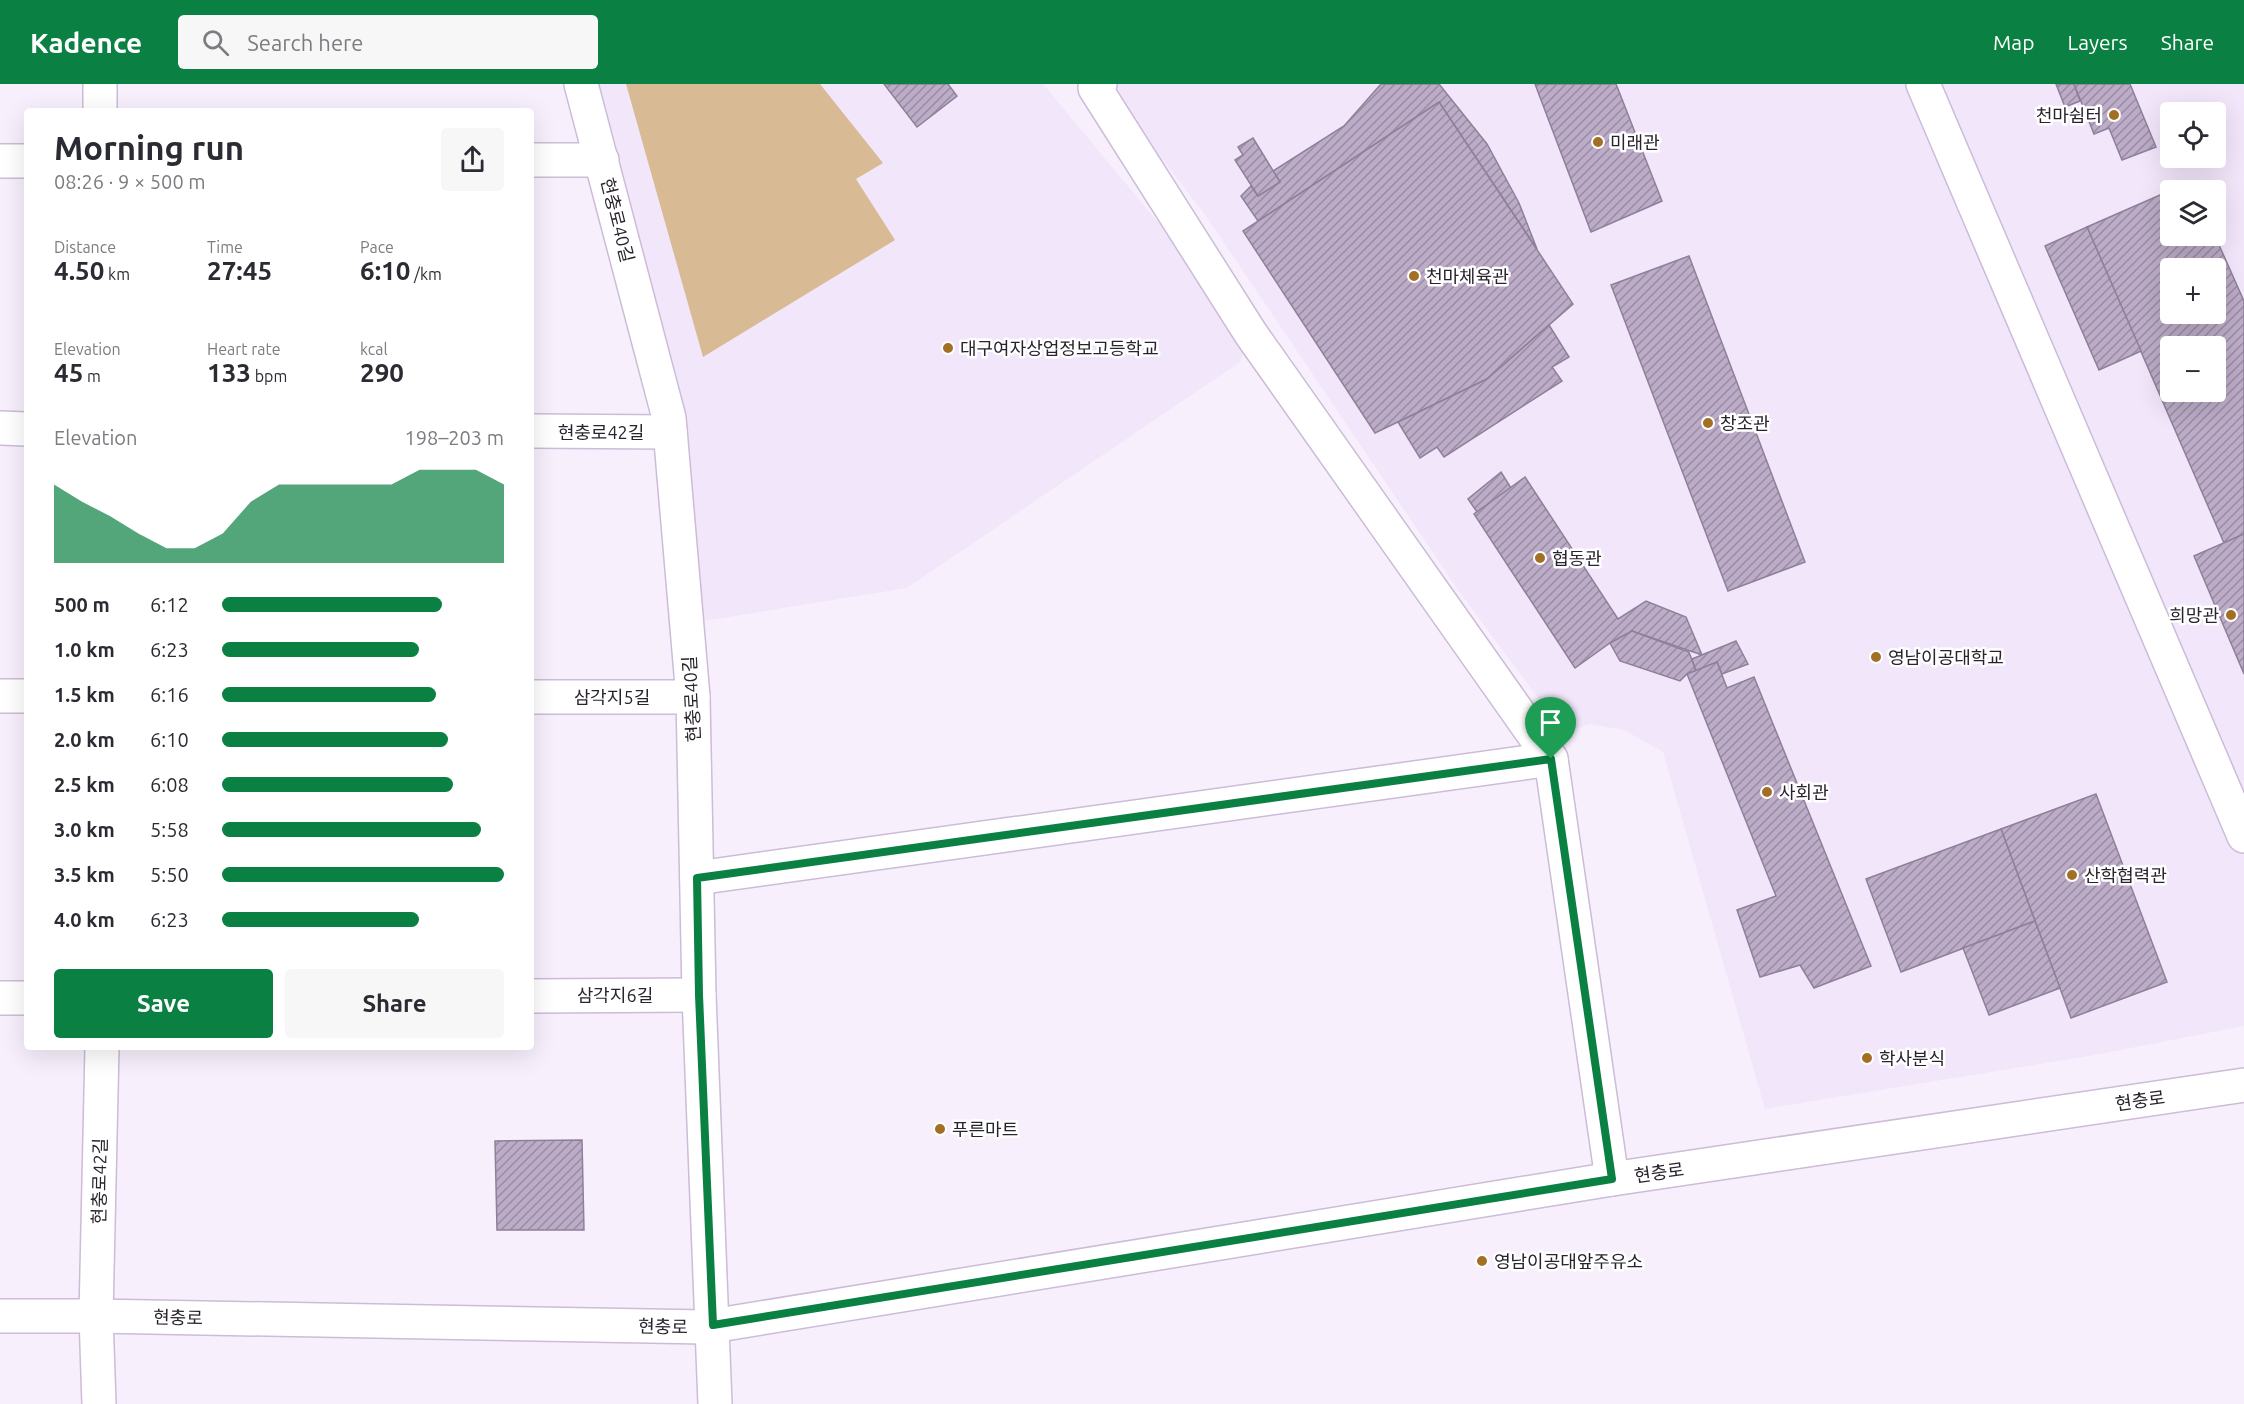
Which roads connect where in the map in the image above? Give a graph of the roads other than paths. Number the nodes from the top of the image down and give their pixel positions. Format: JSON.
{"nodes":[{"id":1,"x":100,"y":84,"type":"edge"},
{"id":2,"x":581,"y":84,"type":"edge"},
{"id":3,"x":1101,"y":84,"type":"edge"},
{"id":4,"x":1923,"y":84,"type":"edge"},
{"id":5,"x":100,"y":108,"type":"edge"},
{"id":6,"x":534,"y":160,"type":"edge"},
{"id":7,"x":602,"y":160,"type":"junction"},
{"id":8,"x":0,"y":161,"type":"edge"},
{"id":9,"x":24,"y":161,"type":"edge"},
{"id":10,"x":0,"y":428,"type":"edge"},
{"id":11,"x":24,"y":429,"type":"edge"},
{"id":12,"x":534,"y":431,"type":"edge"},
{"id":13,"x":670,"y":432,"type":"junction"},
{"id":14,"x":0,"y":696,"type":"edge"},
{"id":15,"x":24,"y":696,"type":"edge"},
{"id":16,"x":534,"y":697,"type":"edge"},
{"id":17,"x":693,"y":697,"type":"junction"},
{"id":18,"x":1551,"y":759,"type":"junction"},
{"id":19,"x":2244,"y":836,"type":"edge"},
{"id":20,"x":697,"y":878,"type":"junction"},
{"id":21,"x":699,"y":995,"type":"junction"},
{"id":22,"x":534,"y":996,"type":"edge"},
{"id":23,"x":0,"y":998,"type":"edge"},
{"id":24,"x":24,"y":998,"type":"edge"},
{"id":25,"x":102,"y":1050,"type":"edge"},
{"id":26,"x":2244,"y":1085,"type":"edge"},
{"id":27,"x":1612,"y":1179,"type":"junction"},
{"id":28,"x":0,"y":1316,"type":"edge"},
{"id":29,"x":96,"y":1316,"type":"junction"},
{"id":30,"x":713,"y":1325,"type":"junction"},
{"id":31,"x":99,"y":1404,"type":"edge"},
{"id":32,"x":715,"y":1404,"type":"edge"}],
"edges":[{"from":1,"to":5,"type":"street"},
{"from":2,"to":7,"type":"street","name":"현충로40길"},
{"from":3,"to":18,"type":"street"},
{"from":4,"to":19,"type":"street"},
{"from":6,"to":7,"type":"street"},
{"from":7,"to":13,"type":"street","name":"현충로40길"},
{"from":8,"to":9,"type":"street"},
{"from":10,"to":11,"type":"street"},
{"from":12,"to":13,"type":"street","name":"현충로42길"},
{"from":13,"to":17,"type":"street","name":"현충로40길"},
{"from":14,"to":15,"type":"street"},
{"from":16,"to":17,"type":"street","name":"삼각지5길"},
{"from":17,"to":20,"type":"street","name":"현충로40길"},
{"from":18,"to":20,"type":"street"},
{"from":18,"to":27,"type":"street"},
{"from":20,"to":21,"type":"street","name":"현충로40길"},
{"from":21,"to":22,"type":"street","name":"삼각지6길"},
{"from":21,"to":30,"type":"street","name":"현충로40길"},
{"from":23,"to":24,"type":"street"},
{"from":25,"to":29,"type":"street","name":"현충로42길"},
{"from":26,"to":27,"type":"street","name":"현충로"},
{"from":27,"to":30,"type":"street","name":"현충로"},
{"from":28,"to":29,"type":"street","name":"현충로"},
{"from":29,"to":30,"type":"street","name":"현충로"},
{"from":29,"to":31,"type":"street","name":"현충로42길"},
{"from":30,"to":32,"type":"street","name":"현충로40길"}]}
